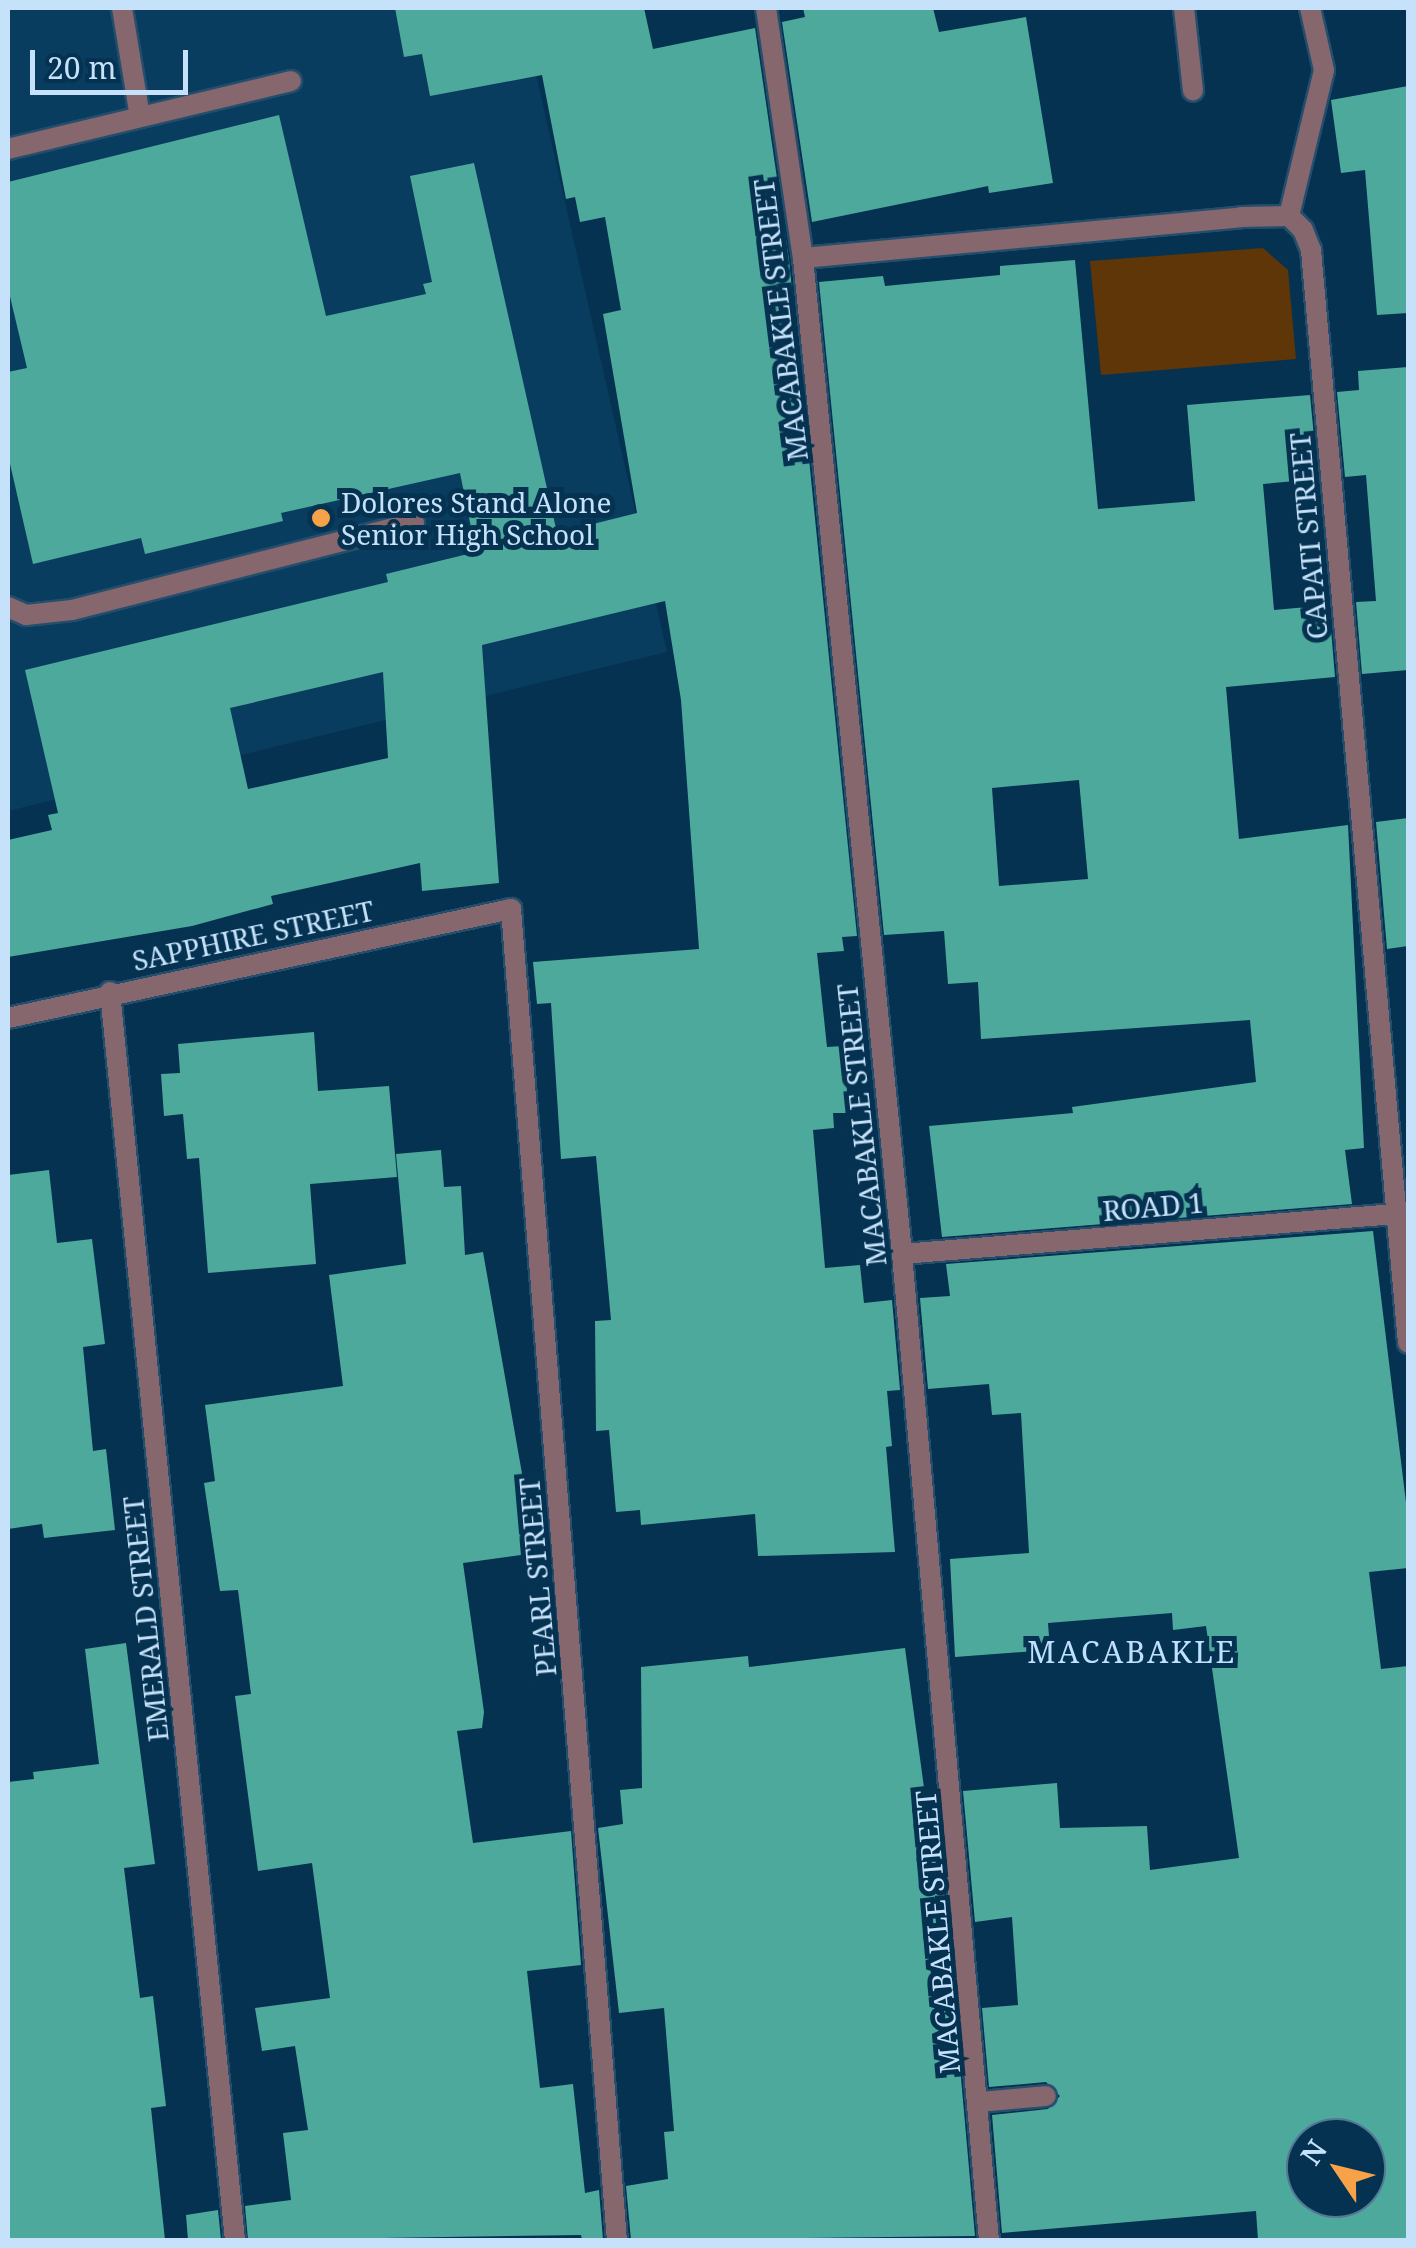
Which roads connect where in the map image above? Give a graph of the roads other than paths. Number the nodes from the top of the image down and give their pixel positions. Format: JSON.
{"nodes":[{"id":1,"x":122,"y":8,"type":"edge"},
{"id":2,"x":766,"y":8,"type":"edge"},
{"id":3,"x":1184,"y":8,"type":"edge"},
{"id":4,"x":1310,"y":8,"type":"edge"},
{"id":5,"x":290,"y":80,"type":"dead end"},
{"id":6,"x":1193,"y":91,"type":"dead end"},
{"id":7,"x":140,"y":117,"type":"junction"},
{"id":8,"x":8,"y":150,"type":"edge"},
{"id":9,"x":1290,"y":216,"type":"junction"},
{"id":10,"x":804,"y":258,"type":"junction"},
{"id":11,"x":414,"y":523,"type":"dead end"},
{"id":12,"x":8,"y":607,"type":"edge"},
{"id":13,"x":511,"y":909,"type":"joint"},
{"id":14,"x":110,"y":992,"type":"junction"},
{"id":15,"x":8,"y":1018,"type":"edge"},
{"id":16,"x":1402,"y":1214,"type":"edge"},
{"id":17,"x":902,"y":1254,"type":"junction"},
{"id":18,"x":1408,"y":1344,"type":"edge"},
{"id":19,"x":1046,"y":2096,"type":"dead end"},
{"id":20,"x":980,"y":2102,"type":"junction"},
{"id":21,"x":235,"y":2240,"type":"edge"},
{"id":22,"x":617,"y":2240,"type":"edge"},
{"id":23,"x":989,"y":2240,"type":"edge"}],
"edges":[{"from":1,"to":7,"type":"street"},
{"from":2,"to":10,"type":"street","name":"MACABAKLE STREET"},
{"from":3,"to":6,"type":"street"},
{"from":4,"to":9,"type":"street"},
{"from":5,"to":7,"type":"street"},
{"from":7,"to":8,"type":"street"},
{"from":9,"to":10,"type":"street"},
{"from":9,"to":16,"type":"street","name":"CAPATI STREET"},
{"from":10,"to":17,"type":"street","name":"MACABAKLE STREET"},
{"from":11,"to":12,"type":"street"},
{"from":13,"to":14,"type":"street","name":"SAPPHIRE STREET"},
{"from":13,"to":22,"type":"street","name":"PEARL STREET"},
{"from":14,"to":15,"type":"street","name":"SAPPHIRE STREET"},
{"from":14,"to":21,"type":"street","name":"EMERALD STREET"},
{"from":16,"to":17,"type":"street","name":"ROAD 1"},
{"from":16,"to":18,"type":"street","name":"CAPATI STREET"},
{"from":17,"to":20,"type":"street","name":"MACABAKLE STREET"},
{"from":19,"to":20,"type":"street"},
{"from":20,"to":23,"type":"street","name":"MACABAKLE STREET"}]}
